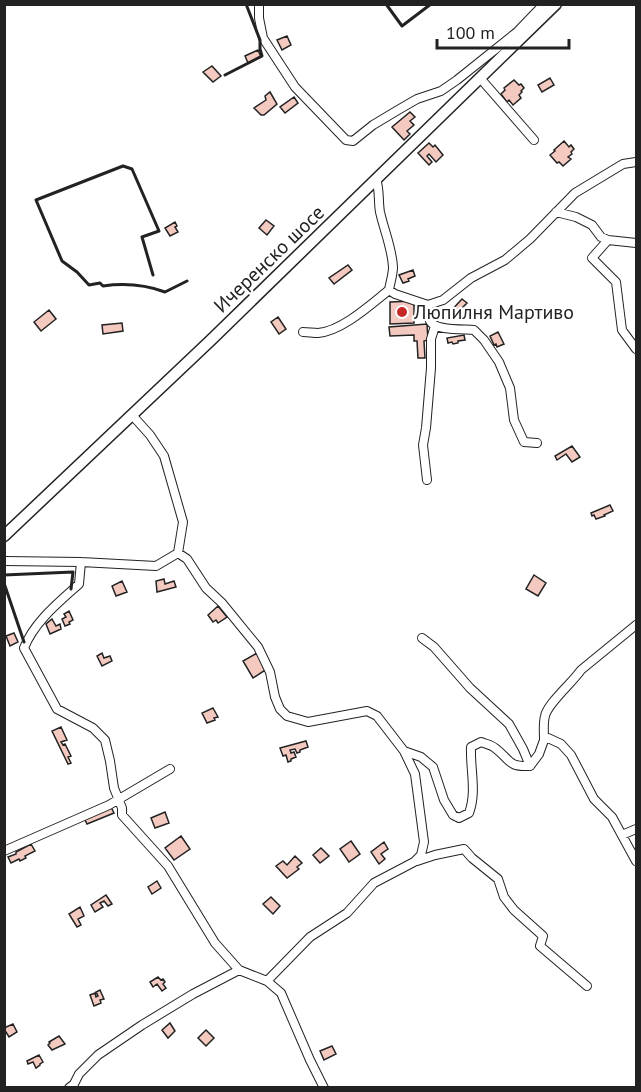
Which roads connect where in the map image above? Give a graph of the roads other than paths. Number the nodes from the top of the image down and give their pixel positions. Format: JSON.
{"nodes":[{"id":1,"x":259,"y":4,"type":"edge"},
{"id":2,"x":549,"y":5,"type":"edge"},
{"id":3,"x":480,"y":78,"type":"junction"},
{"id":4,"x":534,"y":140,"type":"dead end"},
{"id":5,"x":636,"y":162,"type":"edge"},
{"id":6,"x":376,"y":179,"type":"junction"},
{"id":7,"x":556,"y":212,"type":"junction"},
{"id":8,"x":608,"y":240,"type":"junction"},
{"id":9,"x":636,"y":243,"type":"edge"},
{"id":10,"x":389,"y":290,"type":"junction"},
{"id":11,"x":428,"y":305,"type":"junction"},
{"id":12,"x":435,"y":326,"type":"junction"},
{"id":13,"x":303,"y":332,"type":"dead end"},
{"id":14,"x":636,"y":349,"type":"edge"},
{"id":15,"x":132,"y":415,"type":"junction"},
{"id":16,"x":537,"y":443,"type":"dead end"},
{"id":17,"x":427,"y":480,"type":"dead end"},
{"id":18,"x":4,"y":536,"type":"edge"},
{"id":19,"x":178,"y":553,"type":"junction"},
{"id":20,"x":4,"y":561,"type":"edge"},
{"id":21,"x":81,"y":562,"type":"junction"},
{"id":22,"x":636,"y":625,"type":"edge"},
{"id":23,"x":422,"y":638,"type":"dead end"},
{"id":24,"x":544,"y":740,"type":"junction"},
{"id":25,"x":404,"y":751,"type":"junction"},
{"id":26,"x":530,"y":766,"type":"junction"},
{"id":27,"x":170,"y":769,"type":"dead end"},
{"id":28,"x":118,"y":798,"type":"junction"},
{"id":29,"x":636,"y":829,"type":"edge"},
{"id":30,"x":622,"y":835,"type":"junction"},
{"id":31,"x":4,"y":851,"type":"edge"},
{"id":32,"x":636,"y":861,"type":"edge"},
{"id":33,"x":414,"y":862,"type":"junction"},
{"id":34,"x":239,"y":970,"type":"junction"},
{"id":35,"x":267,"y":981,"type":"junction"},
{"id":36,"x":587,"y":986,"type":"dead end"},
{"id":37,"x":72,"y":1086,"type":"edge"},
{"id":38,"x":324,"y":1088,"type":"edge"}],
"edges":[{"from":1,"to":2,"type":"street"},
{"from":2,"to":3,"type":"street","name":"Ичеренско шосе"},
{"from":3,"to":4,"type":"street"},
{"from":3,"to":6,"type":"street","name":"Ичеренско шосе"},
{"from":5,"to":7,"type":"street"},
{"from":6,"to":10,"type":"street"},
{"from":6,"to":15,"type":"street","name":"Ичеренско шосе"},
{"from":7,"to":8,"type":"street"},
{"from":7,"to":11,"type":"street"},
{"from":8,"to":9,"type":"street"},
{"from":8,"to":14,"type":"street"},
{"from":10,"to":11,"type":"street"},
{"from":10,"to":13,"type":"street"},
{"from":11,"to":12,"type":"street"},
{"from":12,"to":16,"type":"street"},
{"from":12,"to":17,"type":"street"},
{"from":15,"to":18,"type":"street","name":"Ичеренско шосе"},
{"from":15,"to":19,"type":"street"},
{"from":19,"to":21,"type":"street"},
{"from":19,"to":25,"type":"street"},
{"from":20,"to":21,"type":"street"},
{"from":21,"to":28,"type":"street"},
{"from":22,"to":24,"type":"street"},
{"from":23,"to":26,"type":"street"},
{"from":24,"to":26,"type":"street"},
{"from":24,"to":30,"type":"street"},
{"from":25,"to":26,"type":"street"},
{"from":25,"to":33,"type":"street"},
{"from":27,"to":28,"type":"street"},
{"from":28,"to":31,"type":"street"},
{"from":28,"to":34,"type":"street"},
{"from":29,"to":30,"type":"street"},
{"from":30,"to":32,"type":"street"},
{"from":33,"to":35,"type":"street"},
{"from":33,"to":36,"type":"street"},
{"from":34,"to":35,"type":"street"},
{"from":34,"to":37,"type":"street"},
{"from":35,"to":38,"type":"street"}]}
